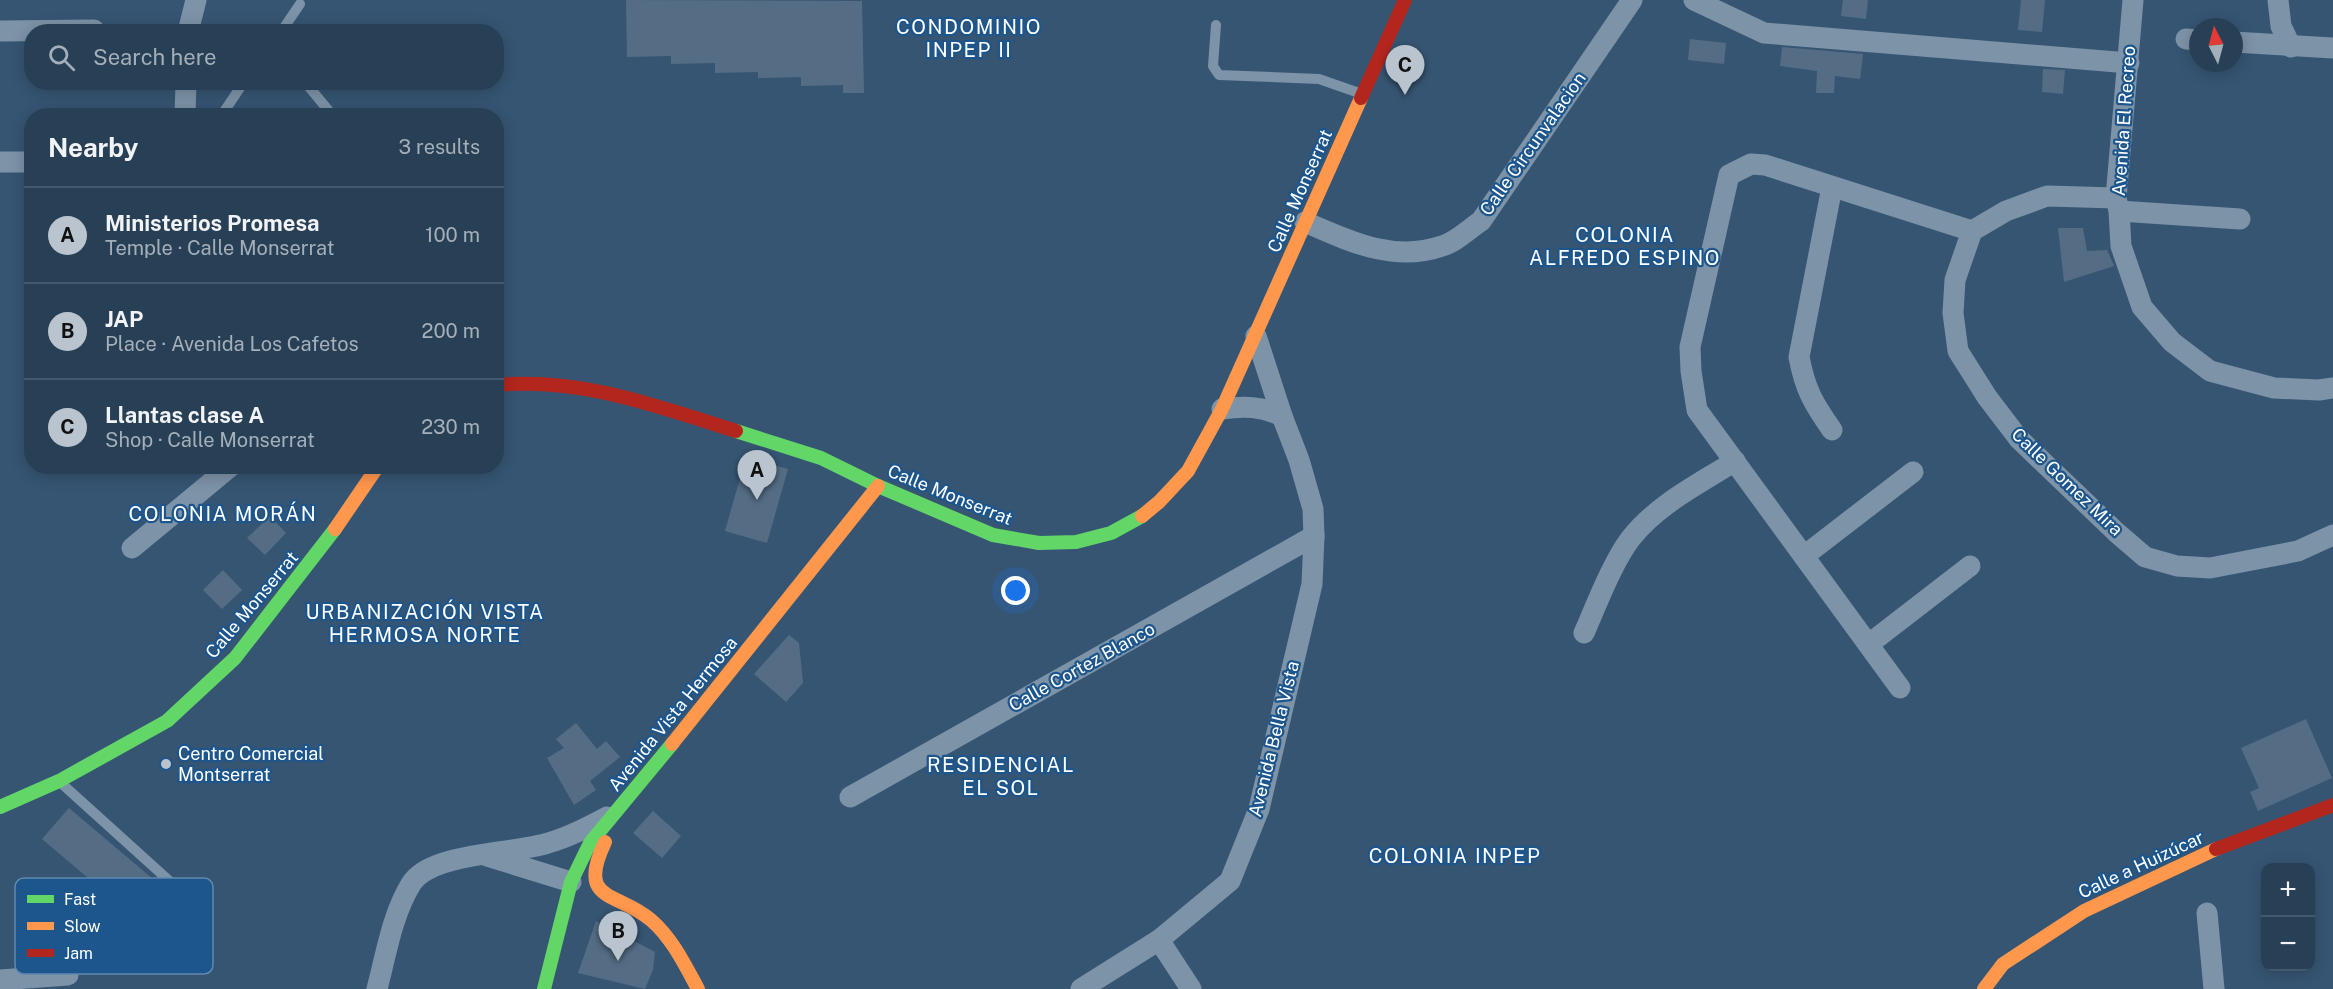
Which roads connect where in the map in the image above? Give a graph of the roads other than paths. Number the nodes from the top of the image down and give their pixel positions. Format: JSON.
{"nodes":[{"id":1,"x":196,"y":0,"type":"edge"},
{"id":2,"x":1405,"y":0,"type":"edge"},
{"id":3,"x":1632,"y":0,"type":"edge"},
{"id":4,"x":1694,"y":0,"type":"edge"},
{"id":5,"x":2133,"y":0,"type":"edge"},
{"id":6,"x":2278,"y":0,"type":"edge"},
{"id":7,"x":300,"y":4,"type":"dead end"},
{"id":8,"x":190,"y":24,"type":"edge"},
{"id":9,"x":286,"y":24,"type":"edge"},
{"id":10,"x":1216,"y":25,"type":"dead end"},
{"id":11,"x":0,"y":31,"type":"edge"},
{"id":12,"x":24,"y":31,"type":"edge"},
{"id":13,"x":2243,"y":43,"type":"edge"},
{"id":14,"x":2291,"y":46,"type":"junction"},
{"id":15,"x":2333,"y":48,"type":"edge"},
{"id":16,"x":2129,"y":63,"type":"junction"},
{"id":17,"x":186,"y":90,"type":"edge"},
{"id":18,"x":239,"y":90,"type":"edge"},
{"id":19,"x":312,"y":90,"type":"edge"},
{"id":20,"x":1363,"y":94,"type":"junction"},
{"id":21,"x":185,"y":108,"type":"edge"},
{"id":22,"x":226,"y":108,"type":"edge"},
{"id":23,"x":326,"y":108,"type":"edge"},
{"id":24,"x":0,"y":162,"type":"edge"},
{"id":25,"x":24,"y":162,"type":"edge"},
{"id":26,"x":1832,"y":187,"type":"junction"},
{"id":27,"x":2118,"y":205,"type":"junction"},
{"id":28,"x":2240,"y":219,"type":"dead end"},
{"id":29,"x":1305,"y":222,"type":"junction"},
{"id":30,"x":1972,"y":231,"type":"junction"},
{"id":31,"x":1256,"y":336,"type":"junction"},
{"id":32,"x":504,"y":385,"type":"edge"},
{"id":33,"x":2333,"y":388,"type":"edge"},
{"id":34,"x":1222,"y":409,"type":"junction"},
{"id":35,"x":1282,"y":416,"type":"junction"},
{"id":36,"x":1832,"y":430,"type":"dead end"},
{"id":37,"x":1735,"y":461,"type":"junction"},
{"id":38,"x":1914,"y":472,"type":"dead end"},
{"id":39,"x":221,"y":474,"type":"edge"},
{"id":40,"x":373,"y":474,"type":"edge"},
{"id":41,"x":878,"y":486,"type":"junction"},
{"id":42,"x":2333,"y":535,"type":"edge"},
{"id":43,"x":1314,"y":536,"type":"junction"},
{"id":44,"x":132,"y":548,"type":"dead end"},
{"id":45,"x":1804,"y":556,"type":"junction"},
{"id":46,"x":1970,"y":566,"type":"dead end"},
{"id":47,"x":1584,"y":633,"type":"dead end"},
{"id":48,"x":1869,"y":645,"type":"junction"},
{"id":49,"x":1900,"y":688,"type":"dead end"},
{"id":50,"x":59,"y":781,"type":"junction"},
{"id":51,"x":850,"y":797,"type":"dead end"},
{"id":52,"x":2333,"y":805,"type":"edge"},
{"id":53,"x":0,"y":807,"type":"edge"},
{"id":54,"x":618,"y":812,"type":"junction"},
{"id":55,"x":484,"y":855,"type":"junction"},
{"id":56,"x":166,"y":878,"type":"edge"},
{"id":57,"x":571,"y":882,"type":"junction"},
{"id":58,"x":602,"y":891,"type":"junction"},
{"id":59,"x":2207,"y":913,"type":"dead end"},
{"id":60,"x":1160,"y":940,"type":"junction"},
{"id":61,"x":553,"y":951,"type":"junction"},
{"id":62,"x":68,"y":975,"type":"dead end"},
{"id":63,"x":0,"y":980,"type":"edge"},
{"id":64,"x":33,"y":983,"type":"edge"},
{"id":65,"x":377,"y":989,"type":"edge"},
{"id":66,"x":544,"y":989,"type":"edge"},
{"id":67,"x":698,"y":989,"type":"edge"},
{"id":68,"x":1081,"y":989,"type":"edge"},
{"id":69,"x":1191,"y":989,"type":"edge"},
{"id":70,"x":1984,"y":989,"type":"edge"},
{"id":71,"x":2214,"y":989,"type":"edge"}],
"edges":[{"from":1,"to":8,"type":"street"},
{"from":2,"to":20,"type":"street","name":"Calle Monserrat"},
{"from":3,"to":29,"type":"street","name":"Calle Circunvalacion"},
{"from":4,"to":16,"type":"street"},
{"from":5,"to":16,"type":"street","name":"Avenida El Recreo"},
{"from":6,"to":14,"type":"street"},
{"from":7,"to":9,"type":"lane"},
{"from":10,"to":20,"type":"lane"},
{"from":11,"to":12,"type":"street"},
{"from":13,"to":14,"type":"street"},
{"from":14,"to":15,"type":"street"},
{"from":16,"to":27,"type":"street","name":"Avenida El Recreo"},
{"from":17,"to":21,"type":"street"},
{"from":18,"to":22,"type":"lane"},
{"from":19,"to":23,"type":"lane"},
{"from":20,"to":29,"type":"street","name":"Calle Monserrat"},
{"from":24,"to":25,"type":"street"},
{"from":26,"to":30,"type":"street"},
{"from":26,"to":36,"type":"street"},
{"from":26,"to":37,"type":"street"},
{"from":27,"to":28,"type":"street"},
{"from":27,"to":30,"type":"street"},
{"from":27,"to":33,"type":"street","name":"Avenida El Recreo"},
{"from":29,"to":31,"type":"street","name":"Calle Monserrat"},
{"from":30,"to":42,"type":"street","name":"Calle Gomez Mira"},
{"from":31,"to":34,"type":"street","name":"Calle Monserrat"},
{"from":31,"to":35,"type":"street","name":"Avenida Bella Vista"},
{"from":32,"to":41,"type":"street","name":"Calle Monserrat"},
{"from":34,"to":35,"type":"street"},
{"from":34,"to":41,"type":"street","name":"Calle Monserrat"},
{"from":35,"to":43,"type":"street","name":"Avenida Bella Vista"},
{"from":37,"to":45,"type":"street"},
{"from":37,"to":47,"type":"street"},
{"from":38,"to":45,"type":"street"},
{"from":39,"to":44,"type":"street"},
{"from":40,"to":50,"type":"street","name":"Calle Monserrat"},
{"from":41,"to":54,"type":"street","name":"Avenida Vista Hermosa"},
{"from":43,"to":51,"type":"street","name":"Calle Cortez Blanco"},
{"from":43,"to":60,"type":"street","name":"Avenida Bella Vista"},
{"from":45,"to":48,"type":"street"},
{"from":46,"to":48,"type":"street"},
{"from":48,"to":49,"type":"street"},
{"from":50,"to":53,"type":"street","name":"Calle Monserrat"},
{"from":50,"to":56,"type":"lane"},
{"from":52,"to":70,"type":"street","name":"Calle a Huizúcar"},
{"from":54,"to":55,"type":"street"},
{"from":54,"to":57,"type":"street","name":"Avenida Vista Hermosa"},
{"from":54,"to":58,"type":"street"},
{"from":55,"to":57,"type":"street"},
{"from":55,"to":65,"type":"street"},
{"from":57,"to":61,"type":"street","name":"Avenida Vista Hermosa"},
{"from":58,"to":61,"type":"street"},
{"from":58,"to":67,"type":"street"},
{"from":59,"to":71,"type":"street"},
{"from":60,"to":68,"type":"street","name":"Avenida Bella Vista"},
{"from":60,"to":69,"type":"street"},
{"from":61,"to":66,"type":"street","name":"Avenida Vista Hermosa"},
{"from":62,"to":64,"type":"street"},
{"from":63,"to":64,"type":"street"}]}
